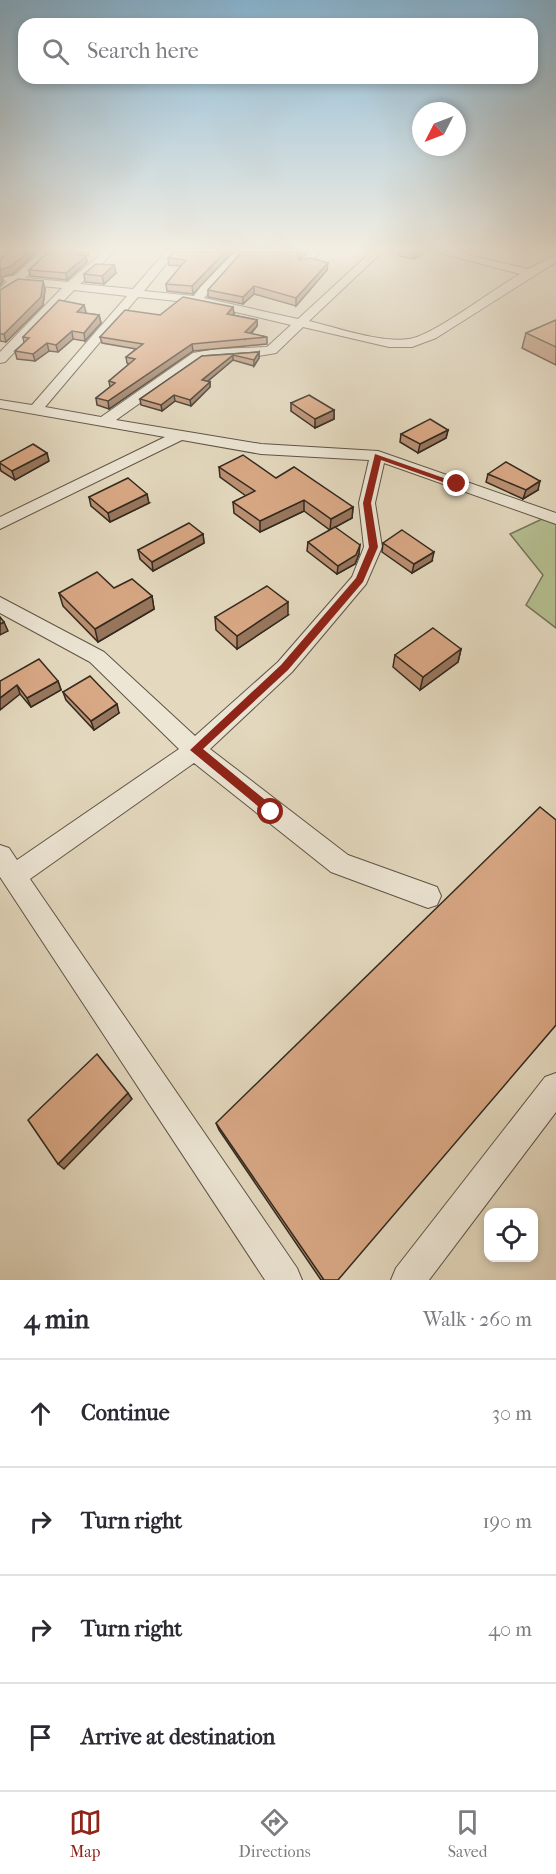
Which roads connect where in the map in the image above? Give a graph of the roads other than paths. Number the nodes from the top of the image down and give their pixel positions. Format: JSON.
{"nodes":[{"id":1,"x":46,"y":312,"type":"edge"},
{"id":2,"x":120,"y":312,"type":"edge"},
{"id":3,"x":251,"y":312,"type":"edge"},
{"id":4,"x":314,"y":312,"type":"edge"},
{"id":5,"x":469,"y":312,"type":"edge"},
{"id":6,"x":302,"y":323,"type":"junction"},
{"id":7,"x":0,"y":359,"type":"edge"},
{"id":8,"x":0,"y":404,"type":"edge"},
{"id":9,"x":35,"y":410,"type":"junction"},
{"id":10,"x":103,"y":422,"type":"junction"},
{"id":11,"x":180,"y":435,"type":"junction"},
{"id":12,"x":378,"y":456,"type":"junction"},
{"id":13,"x":556,"y":519,"type":"edge"},
{"id":14,"x":0,"y":524,"type":"edge"},
{"id":15,"x":0,"y":604,"type":"edge"},
{"id":16,"x":195,"y":750,"type":"junction"},
{"id":17,"x":4,"y":862,"type":"edge"},
{"id":18,"x":428,"y":896,"type":"dead end"},
{"id":19,"x":556,"y":1088,"type":"edge"},
{"id":20,"x":285,"y":1280,"type":"edge"},
{"id":21,"x":408,"y":1280,"type":"edge"}],
"edges":[{"from":1,"to":7,"type":"street"},
{"from":2,"to":9,"type":"street"},
{"from":3,"to":6,"type":"street"},
{"from":4,"to":6,"type":"street"},
{"from":5,"to":6,"type":"street"},
{"from":6,"to":10,"type":"street"},
{"from":8,"to":9,"type":"street"},
{"from":9,"to":10,"type":"street"},
{"from":10,"to":11,"type":"street"},
{"from":11,"to":12,"type":"street"},
{"from":11,"to":14,"type":"street"},
{"from":12,"to":13,"type":"street"},
{"from":12,"to":16,"type":"street"},
{"from":15,"to":16,"type":"street"},
{"from":16,"to":17,"type":"street"},
{"from":16,"to":18,"type":"street"},
{"from":17,"to":20,"type":"street"},
{"from":19,"to":21,"type":"street"}]}
